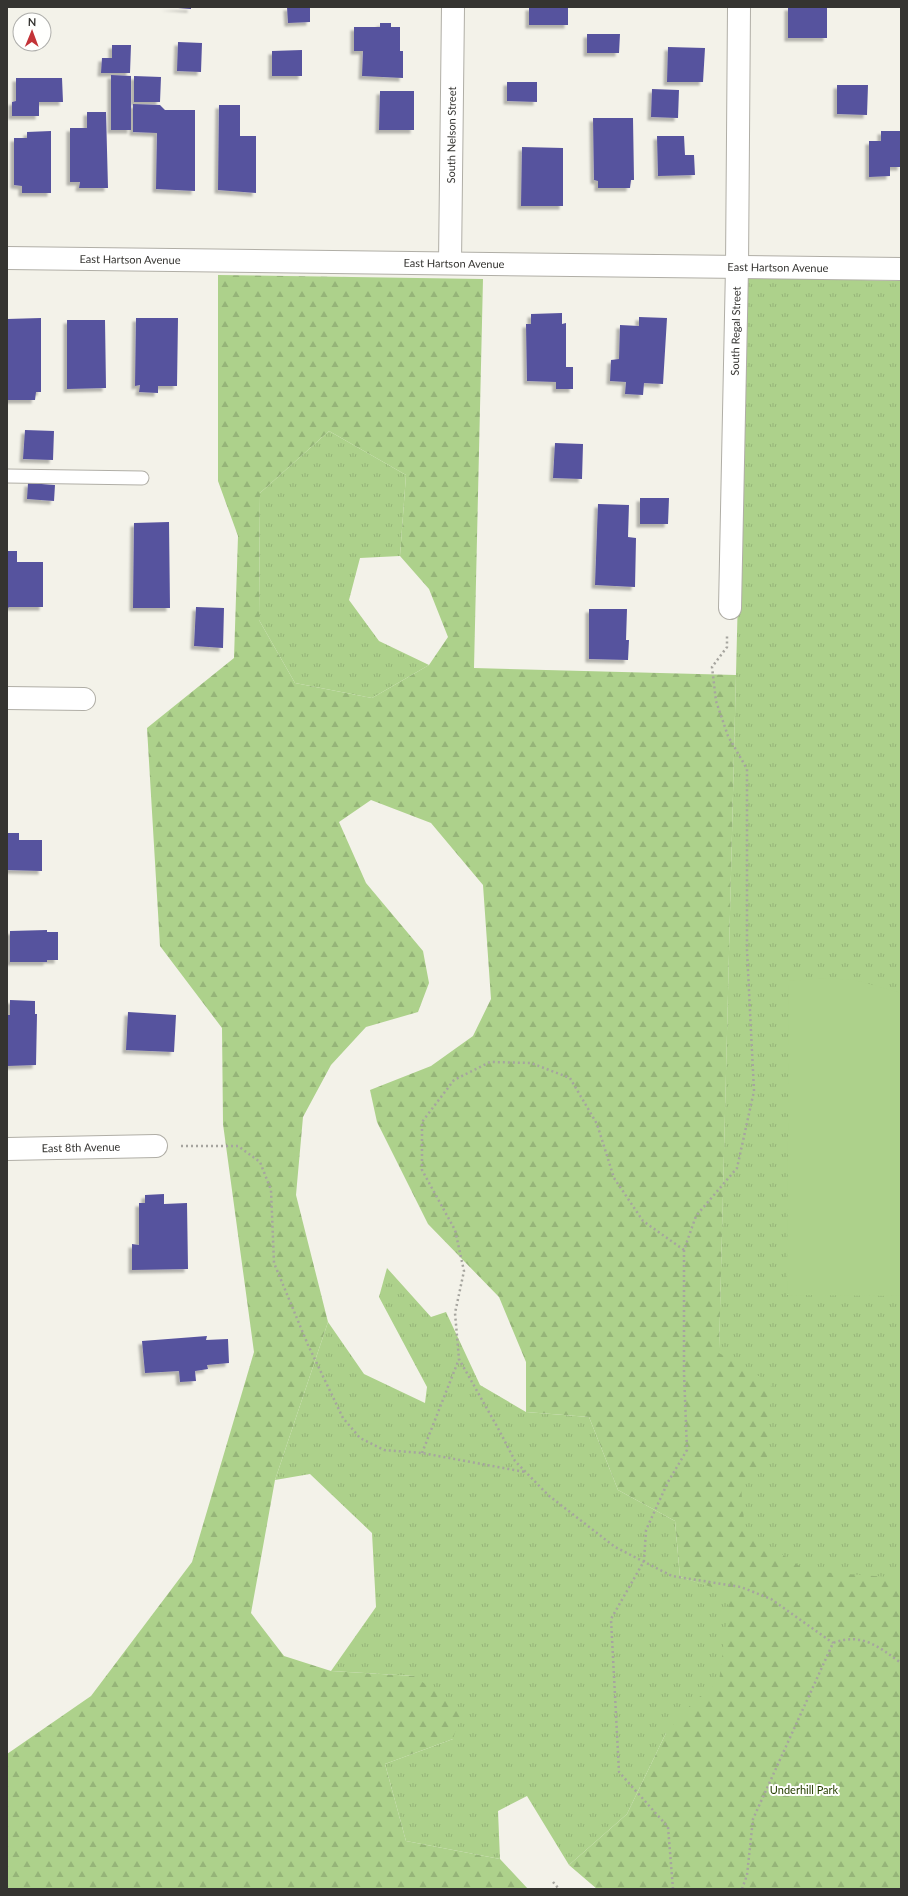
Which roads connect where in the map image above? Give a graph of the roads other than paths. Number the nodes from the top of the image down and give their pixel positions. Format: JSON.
{"nodes":[{"id":1,"x":453,"y":7,"type":"edge"},
{"id":2,"x":739,"y":7,"type":"edge"},
{"id":3,"x":7,"y":258,"type":"edge"},
{"id":4,"x":450,"y":263,"type":"junction"},
{"id":5,"x":737,"y":267,"type":"junction"},
{"id":6,"x":901,"y":269,"type":"edge"},
{"id":7,"x":7,"y":476,"type":"edge"},
{"id":8,"x":142,"y":478,"type":"dead end"},
{"id":9,"x":730,"y":608,"type":"road end"},
{"id":10,"x":7,"y":698,"type":"edge"},
{"id":11,"x":84,"y":699,"type":"dead end"},
{"id":12,"x":156,"y":1146,"type":"road end"},
{"id":13,"x":7,"y":1149,"type":"edge"}],
"edges":[{"from":1,"to":4,"type":"street","name":"South Nelson Street"},
{"from":2,"to":5,"type":"street","name":"South Regal Street"},
{"from":3,"to":4,"type":"street","name":"East Hartson Avenue"},
{"from":4,"to":5,"type":"street","name":"East Hartson Avenue"},
{"from":5,"to":6,"type":"street","name":"East Hartson Avenue"},
{"from":5,"to":9,"type":"street","name":"South Regal Street"},
{"from":7,"to":8,"type":"lane"},
{"from":10,"to":11,"type":"street"},
{"from":12,"to":13,"type":"street","name":"East 8th Avenue"}]}
